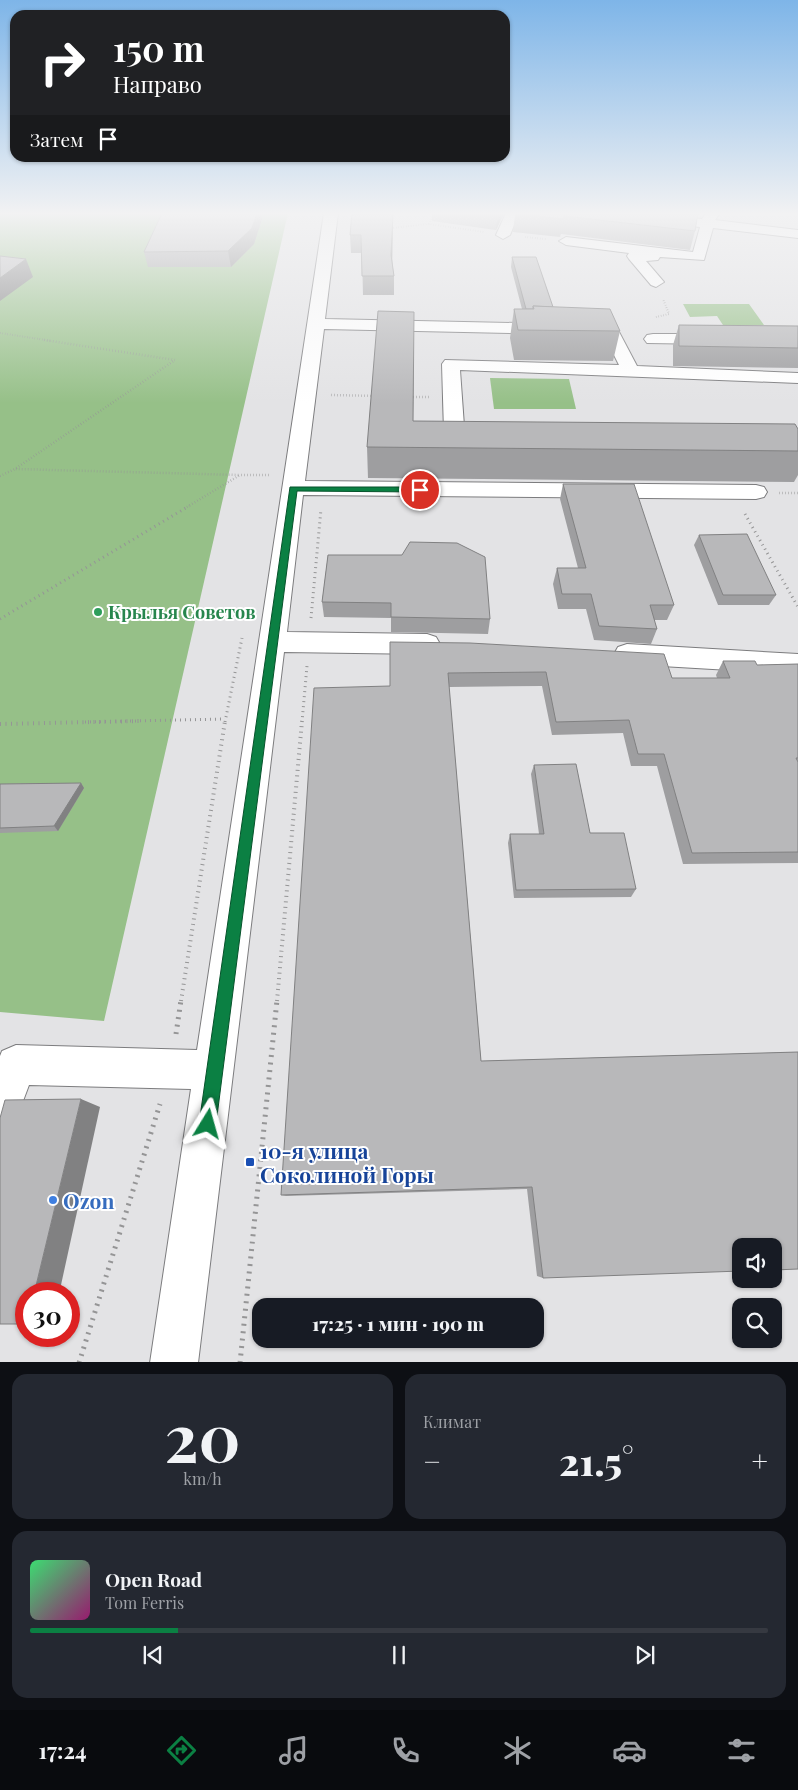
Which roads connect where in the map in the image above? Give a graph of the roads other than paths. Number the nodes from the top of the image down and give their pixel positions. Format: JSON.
{"nodes":[{"id":1,"x":322,"y":277,"type":"edge"},
{"id":2,"x":651,"y":277,"type":"edge"},
{"id":3,"x":656,"y":282,"type":"road end"},
{"id":4,"x":316,"y":324,"type":"junction"},
{"id":5,"x":653,"y":338,"type":"dead end"},
{"id":6,"x":730,"y":339,"type":"edge"},
{"id":7,"x":481,"y":347,"type":"junction"},
{"id":8,"x":631,"y":372,"type":"junction"},
{"id":9,"x":798,"y":378,"type":"edge"},
{"id":10,"x":493,"y":433,"type":"edge"},
{"id":11,"x":296,"y":484,"type":"junction"},
{"id":12,"x":756,"y":492,"type":"edge"},
{"id":13,"x":273,"y":642,"type":"junction"},
{"id":14,"x":448,"y":645,"type":"edge"},
{"id":15,"x":604,"y":653,"type":"edge"},
{"id":16,"x":798,"y":664,"type":"edge"},
{"id":17,"x":215,"y":1070,"type":"junction"},
{"id":18,"x":0,"y":1111,"type":"edge"},
{"id":19,"x":174,"y":1362,"type":"edge"}],
"edges":[{"from":1,"to":4,"type":"street"},
{"from":2,"to":3,"type":"street"},
{"from":4,"to":7,"type":"street"},
{"from":4,"to":11,"type":"street"},
{"from":5,"to":6,"type":"street"},
{"from":7,"to":8,"type":"street"},
{"from":7,"to":8,"type":"street"},
{"from":7,"to":10,"type":"street"},
{"from":8,"to":9,"type":"street"},
{"from":11,"to":12,"type":"street"},
{"from":11,"to":13,"type":"street"},
{"from":13,"to":14,"type":"street"},
{"from":13,"to":17,"type":"street"},
{"from":15,"to":16,"type":"street"},
{"from":17,"to":18,"type":"street"},
{"from":17,"to":19,"type":"street"}]}
